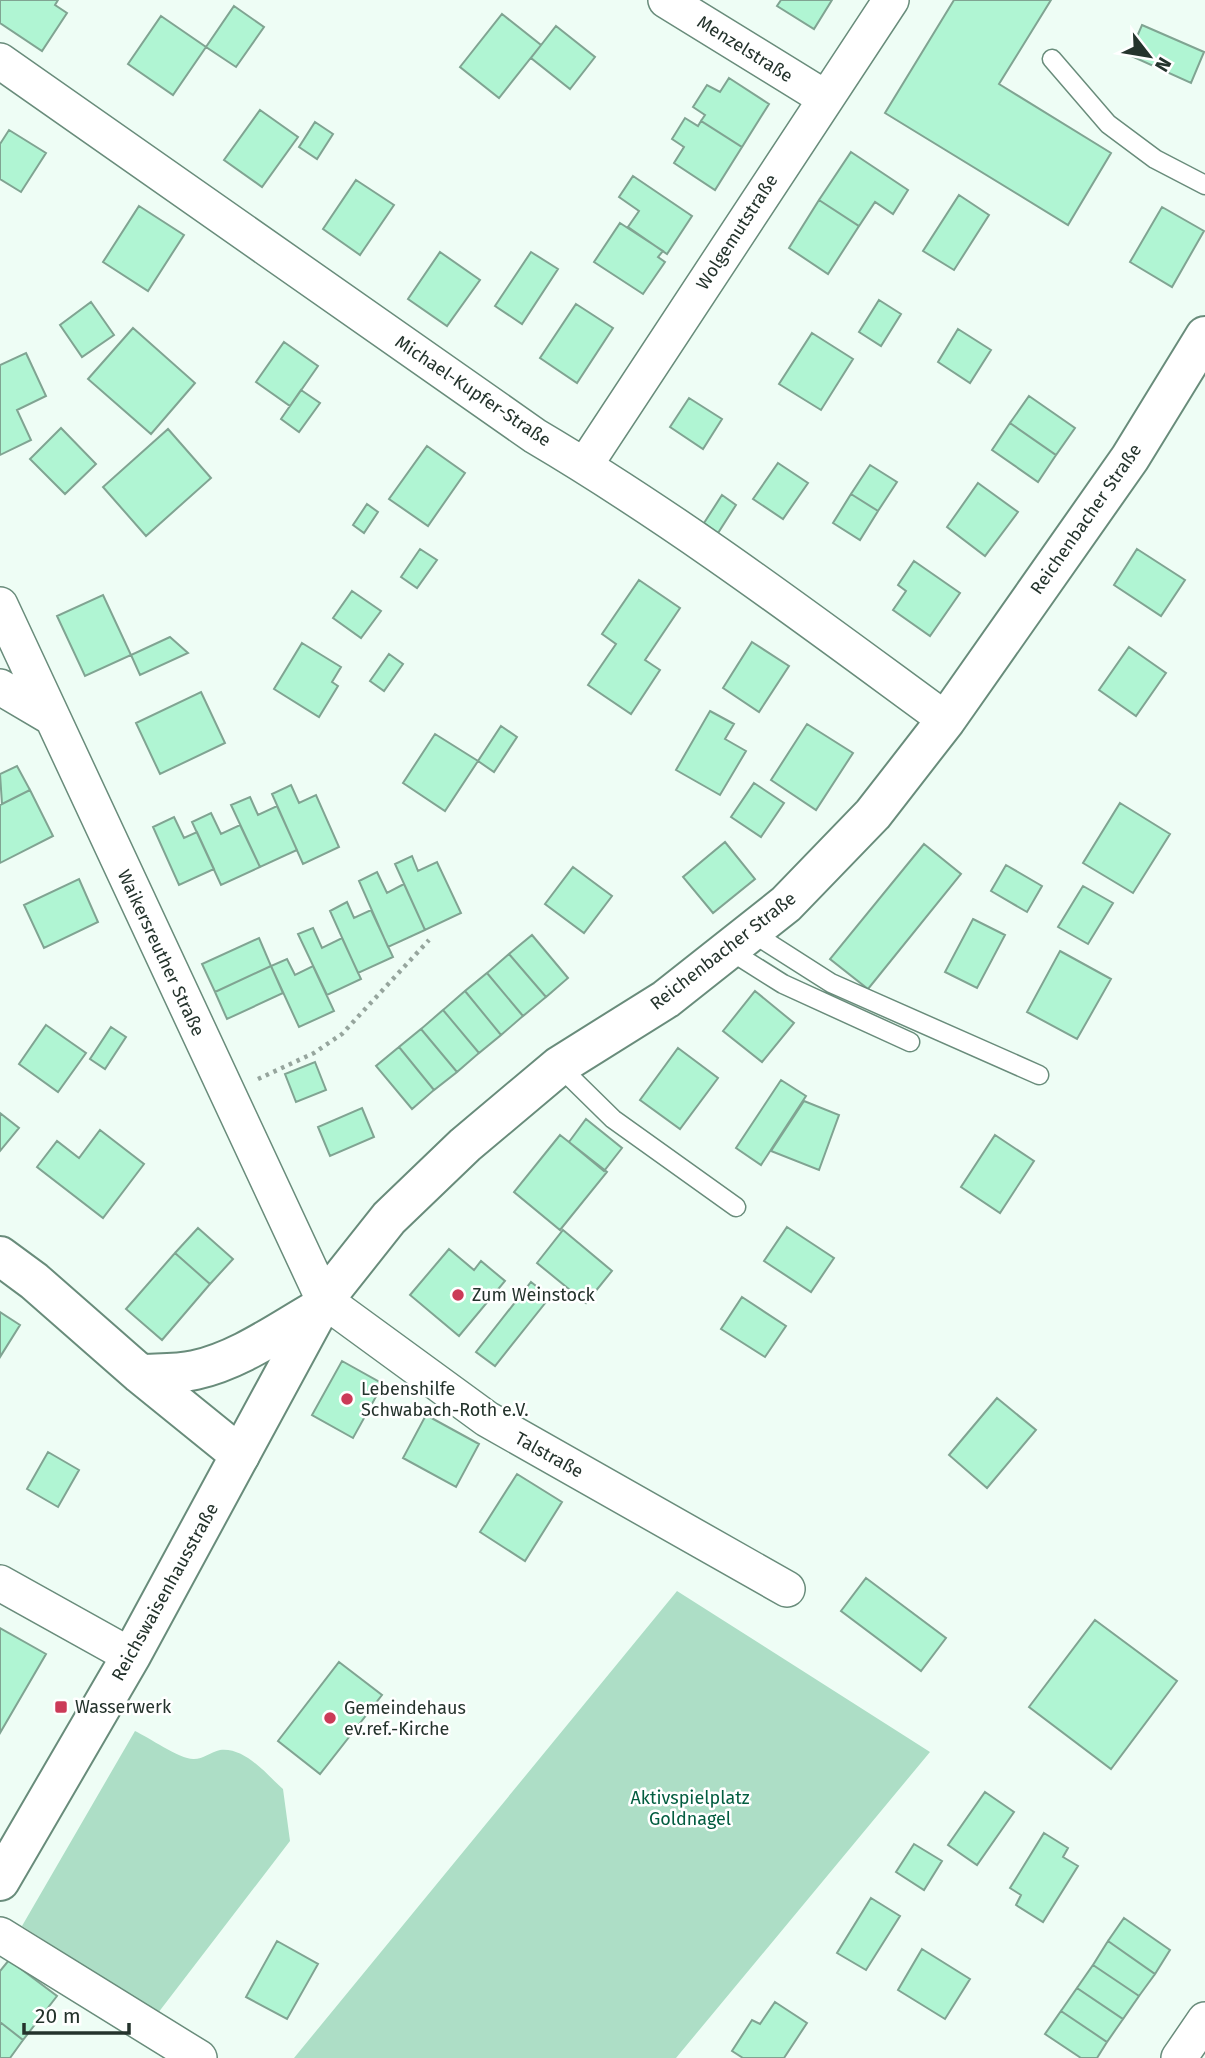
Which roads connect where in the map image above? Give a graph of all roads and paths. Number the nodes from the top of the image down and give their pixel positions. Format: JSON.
{"nodes":[{"id":1,"x":666,"y":0,"type":"edge"},
{"id":2,"x":891,"y":0,"type":"edge"},
{"id":3,"x":1052,"y":59,"type":"dead end"},
{"id":4,"x":0,"y":61,"type":"edge"},
{"id":5,"x":825,"y":98,"type":"junction"},
{"id":6,"x":1205,"y":185,"type":"edge"},
{"id":7,"x":1205,"y":336,"type":"edge"},
{"id":8,"x":585,"y":465,"type":"junction"},
{"id":9,"x":0,"y":605,"type":"edge"},
{"id":10,"x":0,"y":687,"type":"edge"},
{"id":11,"x":51,"y":717,"type":"junction"},
{"id":12,"x":946,"y":720,"type":"junction"},
{"id":13,"x":429,"y":940,"type":"dead end"},
{"id":14,"x":740,"y":941,"type":"junction"},
{"id":15,"x":910,"y":1042,"type":"dead end"},
{"id":16,"x":559,"y":1066,"type":"junction"},
{"id":17,"x":1039,"y":1075,"type":"dead end"},
{"id":18,"x":226,"y":1094,"type":"junction"},
{"id":19,"x":736,"y":1207,"type":"dead end"},
{"id":20,"x":0,"y":1256,"type":"edge"},
{"id":21,"x":321,"y":1304,"type":"junction"},
{"id":22,"x":140,"y":1374,"type":"junction"},
{"id":23,"x":240,"y":1455,"type":"junction"},
{"id":24,"x":0,"y":1583,"type":"edge"},
{"id":25,"x":787,"y":1589,"type":"dead end"},
{"id":26,"x":131,"y":1656,"type":"junction"},
{"id":27,"x":0,"y":1881,"type":"edge"},
{"id":28,"x":0,"y":1935,"type":"edge"},
{"id":29,"x":1205,"y":2020,"type":"edge"},
{"id":30,"x":199,"y":2058,"type":"edge"},
{"id":31,"x":1178,"y":2058,"type":"edge"}],
"edges":[{"from":1,"to":5,"type":"street","name":"Menzelstraße"},
{"from":2,"to":5,"type":"street","name":"Wolgemutstraße"},
{"from":3,"to":6,"type":"lane"},
{"from":4,"to":8,"type":"street","name":"Michael-Kupfer-Straße"},
{"from":5,"to":8,"type":"street","name":"Wolgemutstraße"},
{"from":7,"to":12,"type":"main road","name":"Reichenbacher Straße"},
{"from":8,"to":12,"type":"street","name":"Michael-Kupfer-Straße"},
{"from":9,"to":11,"type":"street","name":"Waikersreuther Straße"},
{"from":10,"to":11,"type":"street"},
{"from":11,"to":18,"type":"street","name":"Waikersreuther Straße"},
{"from":12,"to":14,"type":"main road","name":"Reichenbacher Straße"},
{"from":13,"to":18,"type":"path"},
{"from":14,"to":15,"type":"lane"},
{"from":14,"to":16,"type":"main road","name":"Reichenbacher Straße"},
{"from":14,"to":17,"type":"lane"},
{"from":16,"to":19,"type":"lane"},
{"from":16,"to":21,"type":"main road","name":"Reichenbacher Straße"},
{"from":18,"to":21,"type":"street","name":"Waikersreuther Straße"},
{"from":20,"to":22,"type":"main road"},
{"from":21,"to":22,"type":"main road"},
{"from":21,"to":23,"type":"main road","name":"Reichswaisenhausstraße"},
{"from":21,"to":25,"type":"street","name":"Talstraße"},
{"from":22,"to":23,"type":"main road"},
{"from":23,"to":26,"type":"main road","name":"Reichswaisenhausstraße"},
{"from":24,"to":26,"type":"street"},
{"from":26,"to":27,"type":"main road","name":"Reichswaisenhausstraße"},
{"from":28,"to":30,"type":"street"},
{"from":29,"to":31,"type":"street"}]}
